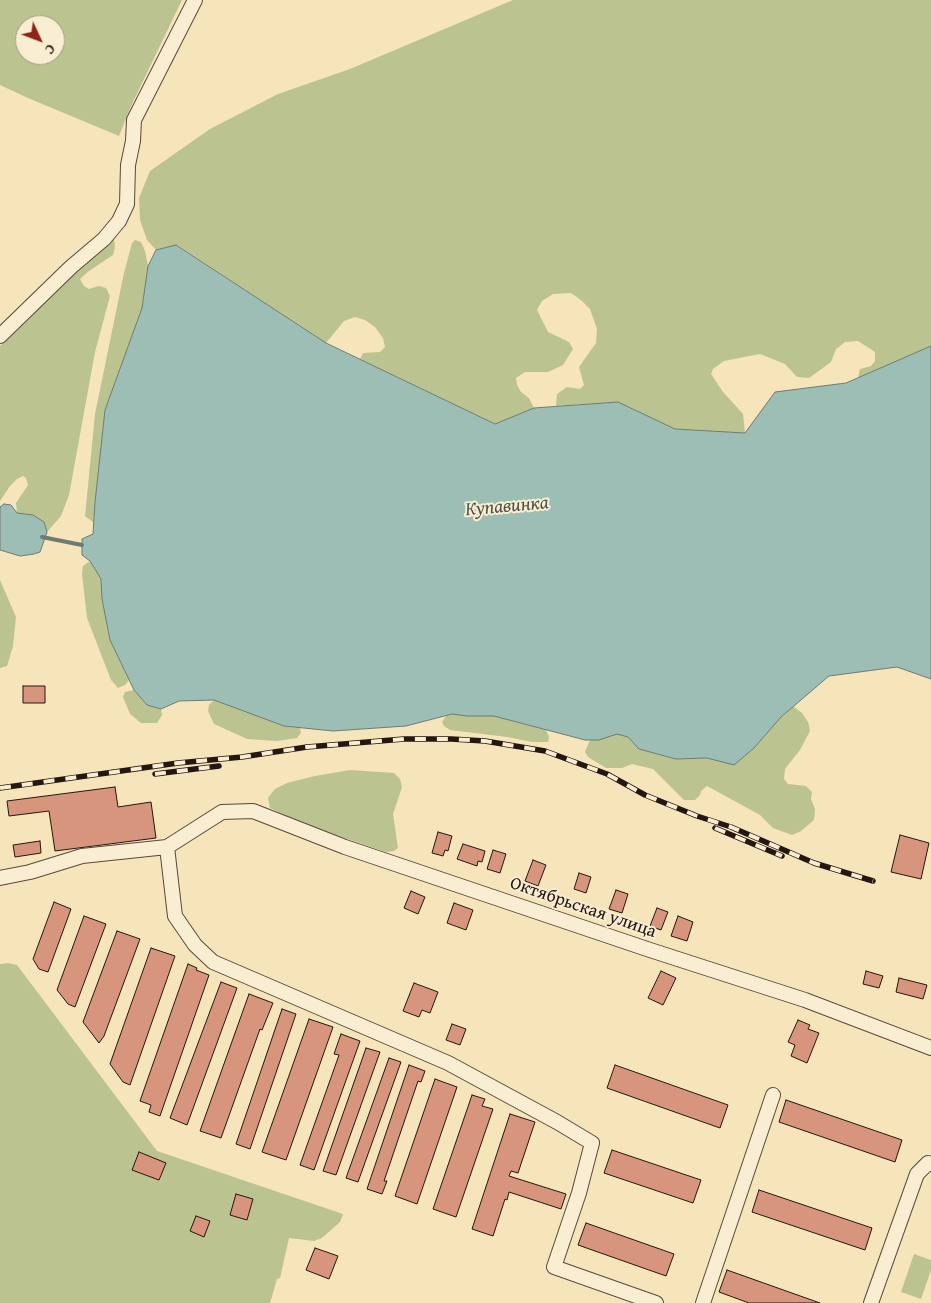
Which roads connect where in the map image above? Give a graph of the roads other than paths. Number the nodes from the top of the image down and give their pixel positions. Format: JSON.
{"nodes":[{"id":1,"x":196,"y":0,"type":"edge"},
{"id":2,"x":0,"y":336,"type":"edge"},
{"id":3,"x":167,"y":847,"type":"junction"},
{"id":4,"x":0,"y":878,"type":"edge"},
{"id":5,"x":931,"y":1048,"type":"edge"},
{"id":6,"x":773,"y":1095,"type":"dead end"},
{"id":7,"x":931,"y":1164,"type":"edge"},
{"id":8,"x":656,"y":1303,"type":"edge"},
{"id":9,"x":703,"y":1303,"type":"edge"},
{"id":10,"x":871,"y":1303,"type":"edge"}],
"edges":[{"from":1,"to":2,"type":"street"},
{"from":3,"to":4,"type":"street"},
{"from":3,"to":5,"type":"street","name":"Октябрьская улица"},
{"from":3,"to":8,"type":"street"},
{"from":6,"to":9,"type":"street"},
{"from":7,"to":10,"type":"street"}]}
